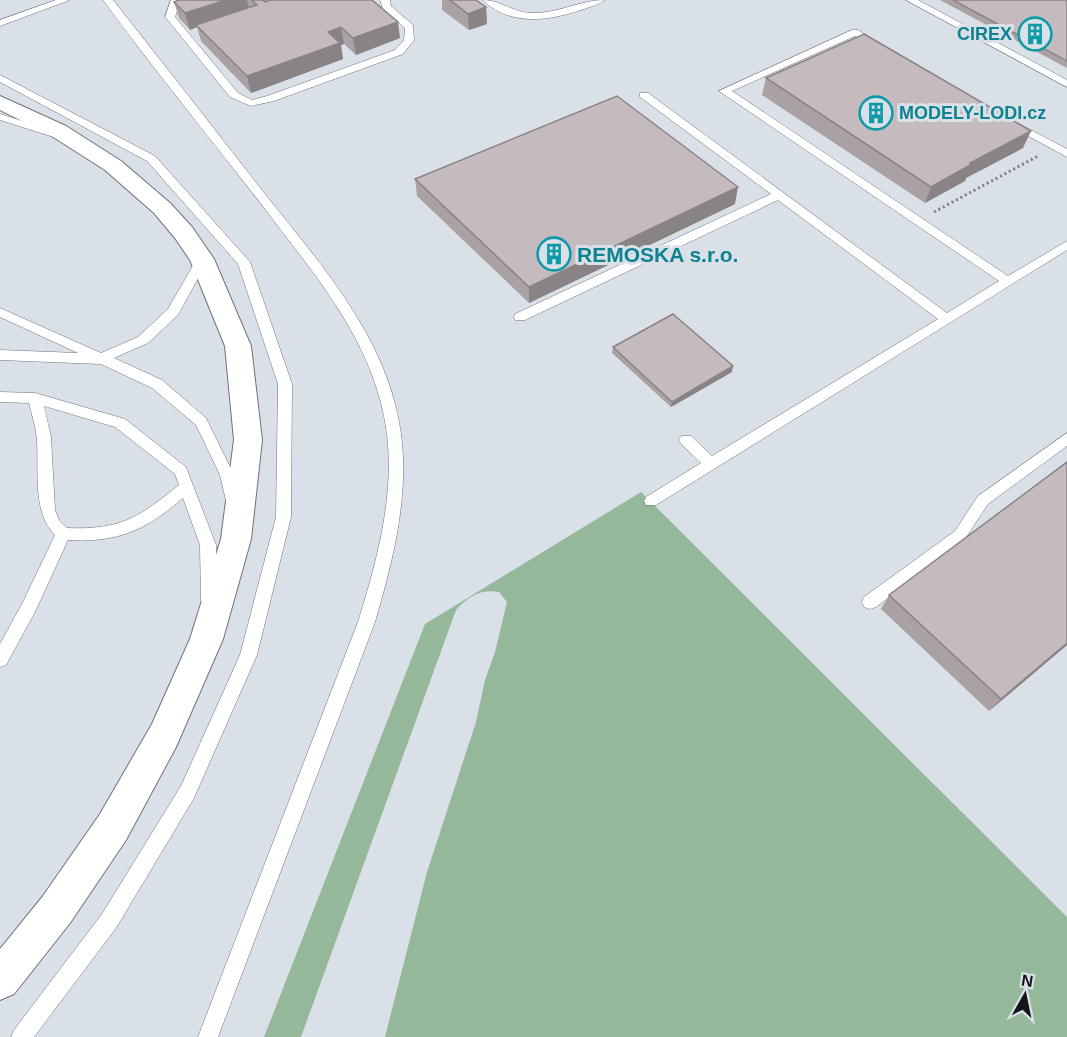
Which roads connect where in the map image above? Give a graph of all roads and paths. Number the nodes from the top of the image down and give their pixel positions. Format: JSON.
{"nodes":[{"id":1,"x":65,"y":0,"type":"edge"},
{"id":2,"x":108,"y":0,"type":"edge"},
{"id":3,"x":177,"y":0,"type":"edge"},
{"id":4,"x":385,"y":0,"type":"edge"},
{"id":5,"x":488,"y":0,"type":"edge"},
{"id":6,"x":600,"y":0,"type":"edge"},
{"id":7,"x":911,"y":0,"type":"edge"},
{"id":8,"x":0,"y":22,"type":"edge"},
{"id":9,"x":885,"y":49,"type":"edge"},
{"id":10,"x":0,"y":78,"type":"edge"},
{"id":11,"x":1067,"y":84,"type":"edge"},
{"id":12,"x":644,"y":95,"type":"dead end"},
{"id":13,"x":0,"y":102,"type":"edge"},
{"id":14,"x":0,"y":117,"type":"edge"},
{"id":15,"x":1005,"y":118,"type":"edge"},
{"id":16,"x":81,"y":143,"type":"junction"},
{"id":17,"x":1067,"y":154,"type":"edge"},
{"id":18,"x":1039,"y":156,"type":"dead end"},
{"id":19,"x":779,"y":195,"type":"junction"},
{"id":20,"x":917,"y":220,"type":"junction"},
{"id":21,"x":1067,"y":244,"type":"edge"},
{"id":22,"x":202,"y":260,"type":"junction"},
{"id":23,"x":1007,"y":281,"type":"junction"},
{"id":24,"x":0,"y":312,"type":"edge"},
{"id":25,"x":520,"y":317,"type":"dead end"},
{"id":26,"x":947,"y":319,"type":"junction"},
{"id":27,"x":0,"y":356,"type":"edge"},
{"id":28,"x":100,"y":359,"type":"junction"},
{"id":29,"x":0,"y":397,"type":"edge"},
{"id":30,"x":35,"y":398,"type":"junction"},
{"id":31,"x":1067,"y":438,"type":"edge"},
{"id":32,"x":686,"y":440,"type":"dead end"},
{"id":33,"x":711,"y":464,"type":"junction"},
{"id":34,"x":186,"y":487,"type":"junction"},
{"id":35,"x":651,"y":501,"type":"dead end"},
{"id":36,"x":63,"y":534,"type":"junction"},
{"id":37,"x":238,"y":536,"type":"junction"},
{"id":38,"x":870,"y":602,"type":"dead end"},
{"id":39,"x":210,"y":633,"type":"junction"},
{"id":40,"x":0,"y":660,"type":"edge"},
{"id":41,"x":0,"y":980,"type":"edge"},
{"id":42,"x":21,"y":1037,"type":"edge"},
{"id":43,"x":208,"y":1037,"type":"edge"}],
"edges":[{"from":1,"to":8,"type":"lane"},
{"from":2,"to":43,"type":"lane"},
{"from":3,"to":4,"type":"lane"},
{"from":5,"to":6,"type":"lane"},
{"from":7,"to":11,"type":"lane"},
{"from":9,"to":20,"type":"lane"},
{"from":10,"to":42,"type":"lane"},
{"from":12,"to":19,"type":"lane"},
{"from":13,"to":16,"type":"street"},
{"from":14,"to":16,"type":"lane"},
{"from":15,"to":17,"type":"lane"},
{"from":16,"to":22,"type":"street"},
{"from":18,"to":20,"type":"path"},
{"from":19,"to":25,"type":"lane"},
{"from":19,"to":26,"type":"lane"},
{"from":20,"to":23,"type":"lane"},
{"from":21,"to":23,"type":"lane"},
{"from":22,"to":28,"type":"lane"},
{"from":22,"to":37,"type":"street"},
{"from":23,"to":26,"type":"lane"},
{"from":24,"to":28,"type":"lane"},
{"from":26,"to":33,"type":"lane"},
{"from":27,"to":28,"type":"lane"},
{"from":28,"to":37,"type":"lane"},
{"from":29,"to":30,"type":"lane"},
{"from":30,"to":34,"type":"lane"},
{"from":30,"to":36,"type":"lane"},
{"from":31,"to":38,"type":"lane"},
{"from":32,"to":33,"type":"lane"},
{"from":33,"to":35,"type":"lane"},
{"from":34,"to":36,"type":"lane"},
{"from":34,"to":39,"type":"lane"},
{"from":36,"to":40,"type":"lane"},
{"from":37,"to":39,"type":"street"},
{"from":39,"to":41,"type":"street"}]}
